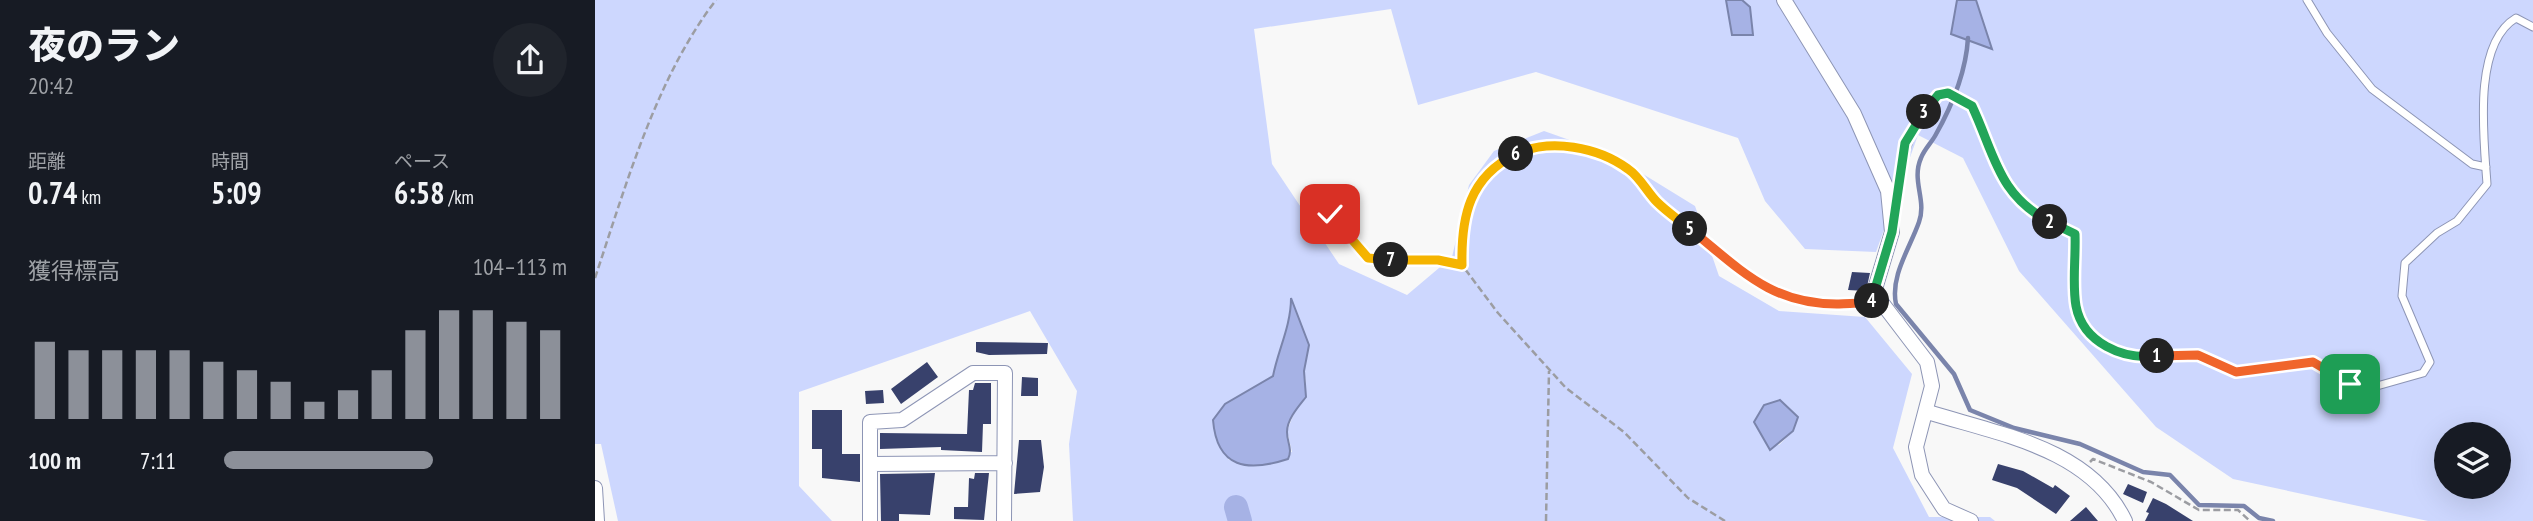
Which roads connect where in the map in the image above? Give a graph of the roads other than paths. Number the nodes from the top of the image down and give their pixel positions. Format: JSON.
{"nodes":[{"id":1,"x":1784,"y":0,"type":"edge"},
{"id":2,"x":2307,"y":0,"type":"edge"},
{"id":3,"x":2533,"y":27,"type":"edge"},
{"id":4,"x":2486,"y":167,"type":"junction"},
{"id":5,"x":1892,"y":232,"type":"junction"},
{"id":6,"x":1928,"y":412,"type":"junction"},
{"id":7,"x":1005,"y":463,"type":"junction"},
{"id":8,"x":870,"y":464,"type":"junction"},
{"id":9,"x":595,"y":488,"type":"edge"},
{"id":10,"x":597,"y":521,"type":"edge"},
{"id":11,"x":870,"y":521,"type":"edge"},
{"id":12,"x":1005,"y":521,"type":"edge"},
{"id":13,"x":1971,"y":521,"type":"edge"},
{"id":14,"x":2125,"y":521,"type":"edge"}],
"edges":[{"from":1,"to":5,"type":"street"},
{"from":2,"to":4,"type":"lane"},
{"from":3,"to":4,"type":"lane"},
{"from":4,"to":5,"type":"lane"},
{"from":5,"to":6,"type":"street"},
{"from":6,"to":13,"type":"street"},
{"from":6,"to":14,"type":"street"},
{"from":7,"to":8,"type":"street"},
{"from":7,"to":8,"type":"street"},
{"from":7,"to":12,"type":"street"},
{"from":8,"to":11,"type":"street"},
{"from":9,"to":10,"type":"street"}]}
